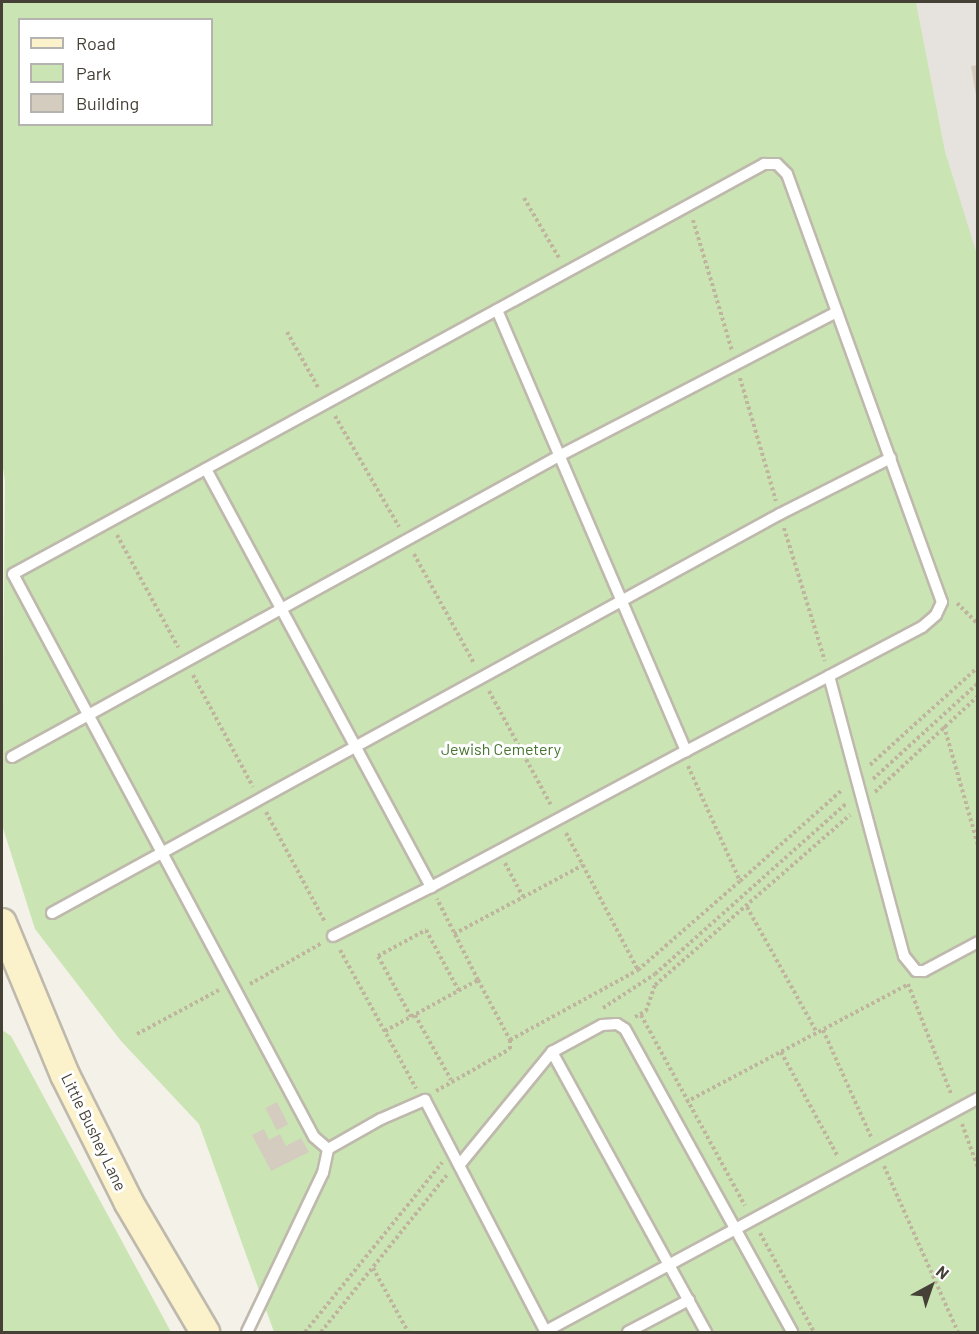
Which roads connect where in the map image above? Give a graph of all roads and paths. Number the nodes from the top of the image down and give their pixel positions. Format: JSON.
{"nodes":[{"id":1,"x":524,"y":198,"type":"dead end"},
{"id":2,"x":689,"y":205,"type":"junction"},
{"id":3,"x":567,"y":272,"type":"junction"},
{"id":4,"x":496,"y":310,"type":"junction"},
{"id":5,"x":837,"y":312,"type":"junction"},
{"id":6,"x":287,"y":332,"type":"dead end"},
{"id":7,"x":736,"y":363,"type":"junction"},
{"id":8,"x":327,"y":402,"type":"junction"},
{"id":9,"x":560,"y":456,"type":"junction"},
{"id":10,"x":891,"y":458,"type":"junction"},
{"id":11,"x":206,"y":469,"type":"junction"},
{"id":12,"x":780,"y":514,"type":"junction"},
{"id":13,"x":110,"y":521,"type":"junction"},
{"id":14,"x":407,"y":541,"type":"junction"},
{"id":15,"x":621,"y":600,"type":"junction"},
{"id":16,"x":942,"y":602,"type":"junction"},
{"id":17,"x":282,"y":610,"type":"junction"},
{"id":18,"x":978,"y":624,"type":"edge"},
{"id":19,"x":186,"y":663,"type":"junction"},
{"id":20,"x":978,"y":667,"type":"edge"},
{"id":21,"x":829,"y":676,"type":"junction"},
{"id":22,"x":481,"y":677,"type":"junction"},
{"id":23,"x":978,"y":683,"type":"edge"},
{"id":24,"x":978,"y":696,"type":"edge"},
{"id":25,"x":88,"y":715,"type":"junction"},
{"id":26,"x":944,"y":726,"type":"junction"},
{"id":27,"x":355,"y":747,"type":"junction"},
{"id":28,"x":686,"y":751,"type":"junction"},
{"id":29,"x":12,"y":757,"type":"dead end"},
{"id":30,"x":856,"y":778,"type":"junction"},
{"id":31,"x":861,"y":790,"type":"junction"},
{"id":32,"x":259,"y":799,"type":"junction"},
{"id":33,"x":864,"y":802,"type":"junction"},
{"id":34,"x":558,"y":819,"type":"junction"},
{"id":35,"x":978,"y":845,"type":"edge"},
{"id":36,"x":498,"y":851,"type":"junction"},
{"id":37,"x":160,"y":853,"type":"junction"},
{"id":38,"x":583,"y":865,"type":"junction"},
{"id":39,"x":740,"y":881,"type":"junction"},
{"id":40,"x":430,"y":887,"type":"junction"},
{"id":41,"x":523,"y":897,"type":"junction"},
{"id":42,"x":747,"y":907,"type":"junction"},
{"id":43,"x":52,"y":913,"type":"dead end"},
{"id":44,"x":2,"y":923,"type":"edge"},
{"id":45,"x":454,"y":934,"type":"junction"},
{"id":46,"x":333,"y":936,"type":"junction"},
{"id":47,"x":978,"y":942,"type":"edge"},
{"id":48,"x":638,"y":970,"type":"junction"},
{"id":49,"x":916,"y":970,"type":"junction"},
{"id":50,"x":478,"y":980,"type":"junction"},
{"id":51,"x":908,"y":985,"type":"junction"},
{"id":52,"x":233,"y":988,"type":"junction"},
{"id":53,"x":459,"y":991,"type":"junction"},
{"id":54,"x":596,"y":1012,"type":"dead end"},
{"id":55,"x":641,"y":1014,"type":"junction"},
{"id":56,"x":413,"y":1016,"type":"junction"},
{"id":57,"x":621,"y":1027,"type":"junction"},
{"id":58,"x":823,"y":1030,"type":"junction"},
{"id":59,"x":385,"y":1031,"type":"junction"},
{"id":60,"x":817,"y":1033,"type":"junction"},
{"id":61,"x":136,"y":1034,"type":"dead end"},
{"id":62,"x":510,"y":1040,"type":"junction"},
{"id":63,"x":552,"y":1052,"type":"junction"},
{"id":64,"x":781,"y":1052,"type":"junction"},
{"id":65,"x":451,"y":1080,"type":"junction"},
{"id":66,"x":978,"y":1098,"type":"edge"},
{"id":67,"x":425,"y":1100,"type":"junction"},
{"id":68,"x":688,"y":1101,"type":"junction"},
{"id":69,"x":957,"y":1109,"type":"junction"},
{"id":70,"x":669,"y":1111,"type":"junction"},
{"id":71,"x":452,"y":1148,"type":"junction"},
{"id":72,"x":328,"y":1149,"type":"junction"},
{"id":73,"x":878,"y":1152,"type":"junction"},
{"id":74,"x":461,"y":1163,"type":"junction"},
{"id":75,"x":978,"y":1168,"type":"edge"},
{"id":76,"x":845,"y":1169,"type":"junction"},
{"id":77,"x":752,"y":1220,"type":"junction"},
{"id":78,"x":734,"y":1229,"type":"junction"},
{"id":79,"x":670,"y":1264,"type":"junction"},
{"id":80,"x":373,"y":1268,"type":"junction"},
{"id":81,"x":689,"y":1300,"type":"junction"},
{"id":82,"x":546,"y":1331,"type":"edge"},
{"id":83,"x":205,"y":1332,"type":"edge"},
{"id":84,"x":247,"y":1332,"type":"edge"},
{"id":85,"x":305,"y":1332,"type":"edge"},
{"id":86,"x":321,"y":1332,"type":"edge"},
{"id":87,"x":408,"y":1332,"type":"edge"},
{"id":88,"x":628,"y":1332,"type":"edge"},
{"id":89,"x":706,"y":1332,"type":"edge"},
{"id":90,"x":792,"y":1332,"type":"edge"},
{"id":91,"x":814,"y":1332,"type":"edge"},
{"id":92,"x":958,"y":1332,"type":"edge"}],
"edges":[{"from":1,"to":3,"type":"path"},
{"from":2,"to":3,"type":"lane"},
{"from":2,"to":5,"type":"lane"},
{"from":2,"to":7,"type":"path"},
{"from":3,"to":4,"type":"lane"},
{"from":4,"to":8,"type":"lane"},
{"from":4,"to":9,"type":"lane"},
{"from":5,"to":7,"type":"lane"},
{"from":5,"to":10,"type":"lane"},
{"from":6,"to":8,"type":"path"},
{"from":7,"to":9,"type":"lane"},
{"from":7,"to":12,"type":"path"},
{"from":8,"to":11,"type":"lane"},
{"from":8,"to":14,"type":"path"},
{"from":9,"to":14,"type":"lane"},
{"from":9,"to":15,"type":"lane"},
{"from":10,"to":12,"type":"lane"},
{"from":10,"to":16,"type":"lane"},
{"from":11,"to":13,"type":"lane"},
{"from":11,"to":17,"type":"lane"},
{"from":12,"to":15,"type":"lane"},
{"from":12,"to":21,"type":"path"},
{"from":13,"to":19,"type":"path"},
{"from":13,"to":25,"type":"lane"},
{"from":14,"to":17,"type":"lane"},
{"from":14,"to":22,"type":"path"},
{"from":15,"to":22,"type":"lane"},
{"from":15,"to":28,"type":"lane"},
{"from":16,"to":18,"type":"path"},
{"from":16,"to":21,"type":"lane"},
{"from":17,"to":19,"type":"lane"},
{"from":17,"to":27,"type":"lane"},
{"from":19,"to":25,"type":"lane"},
{"from":19,"to":32,"type":"path"},
{"from":20,"to":30,"type":"path"},
{"from":21,"to":28,"type":"lane"},
{"from":21,"to":30,"type":"lane"},
{"from":22,"to":27,"type":"lane"},
{"from":22,"to":34,"type":"path"},
{"from":23,"to":31,"type":"path"},
{"from":24,"to":26,"type":"path"},
{"from":25,"to":29,"type":"lane"},
{"from":25,"to":37,"type":"lane"},
{"from":26,"to":33,"type":"path"},
{"from":26,"to":35,"type":"path"},
{"from":27,"to":32,"type":"lane"},
{"from":27,"to":40,"type":"lane"},
{"from":28,"to":34,"type":"lane"},
{"from":28,"to":39,"type":"path"},
{"from":30,"to":31,"type":"lane"},
{"from":30,"to":39,"type":"path"},
{"from":31,"to":33,"type":"lane"},
{"from":31,"to":54,"type":"path"},
{"from":32,"to":37,"type":"lane"},
{"from":32,"to":46,"type":"path"},
{"from":33,"to":42,"type":"path"},
{"from":33,"to":49,"type":"lane"},
{"from":34,"to":36,"type":"lane"},
{"from":34,"to":38,"type":"path"},
{"from":36,"to":40,"type":"lane"},
{"from":36,"to":41,"type":"path"},
{"from":37,"to":43,"type":"lane"},
{"from":37,"to":52,"type":"lane"},
{"from":38,"to":41,"type":"path"},
{"from":38,"to":48,"type":"path"},
{"from":39,"to":48,"type":"path"},
{"from":40,"to":45,"type":"path"},
{"from":40,"to":46,"type":"lane"},
{"from":41,"to":45,"type":"path"},
{"from":42,"to":55,"type":"path"},
{"from":42,"to":60,"type":"path"},
{"from":44,"to":83,"type":"street","name":"Little Bushey Lane"},
{"from":45,"to":50,"type":"path"},
{"from":46,"to":52,"type":"path"},
{"from":46,"to":59,"type":"path"},
{"from":47,"to":49,"type":"lane"},
{"from":48,"to":62,"type":"path"},
{"from":49,"to":51,"type":"path"},
{"from":50,"to":53,"type":"path"},
{"from":50,"to":62,"type":"path"},
{"from":51,"to":58,"type":"path"},
{"from":51,"to":69,"type":"path"},
{"from":52,"to":61,"type":"path"},
{"from":52,"to":72,"type":"lane"},
{"from":53,"to":56,"type":"path"},
{"from":53,"to":56,"type":"path"},
{"from":55,"to":57,"type":"path"},
{"from":55,"to":68,"type":"path"},
{"from":56,"to":59,"type":"path"},
{"from":56,"to":65,"type":"path"},
{"from":57,"to":63,"type":"lane"},
{"from":57,"to":70,"type":"lane"},
{"from":58,"to":60,"type":"path"},
{"from":58,"to":73,"type":"path"},
{"from":59,"to":67,"type":"path"},
{"from":60,"to":64,"type":"path"},
{"from":62,"to":65,"type":"path"},
{"from":63,"to":74,"type":"lane"},
{"from":63,"to":79,"type":"lane"},
{"from":64,"to":68,"type":"path"},
{"from":64,"to":76,"type":"path"},
{"from":65,"to":67,"type":"path"},
{"from":66,"to":69,"type":"lane"},
{"from":67,"to":71,"type":"lane"},
{"from":67,"to":72,"type":"lane"},
{"from":68,"to":70,"type":"path"},
{"from":68,"to":77,"type":"path"},
{"from":69,"to":73,"type":"lane"},
{"from":69,"to":75,"type":"path"},
{"from":70,"to":78,"type":"lane"},
{"from":71,"to":74,"type":"lane"},
{"from":71,"to":85,"type":"path"},
{"from":72,"to":84,"type":"lane"},
{"from":73,"to":76,"type":"lane"},
{"from":73,"to":92,"type":"path"},
{"from":74,"to":80,"type":"path"},
{"from":74,"to":82,"type":"lane"},
{"from":76,"to":77,"type":"lane"},
{"from":77,"to":78,"type":"lane"},
{"from":77,"to":91,"type":"path"},
{"from":78,"to":79,"type":"lane"},
{"from":78,"to":90,"type":"lane"},
{"from":79,"to":81,"type":"lane"},
{"from":79,"to":82,"type":"lane"},
{"from":80,"to":86,"type":"path"},
{"from":80,"to":87,"type":"path"},
{"from":81,"to":88,"type":"lane"},
{"from":81,"to":89,"type":"lane"}]}
